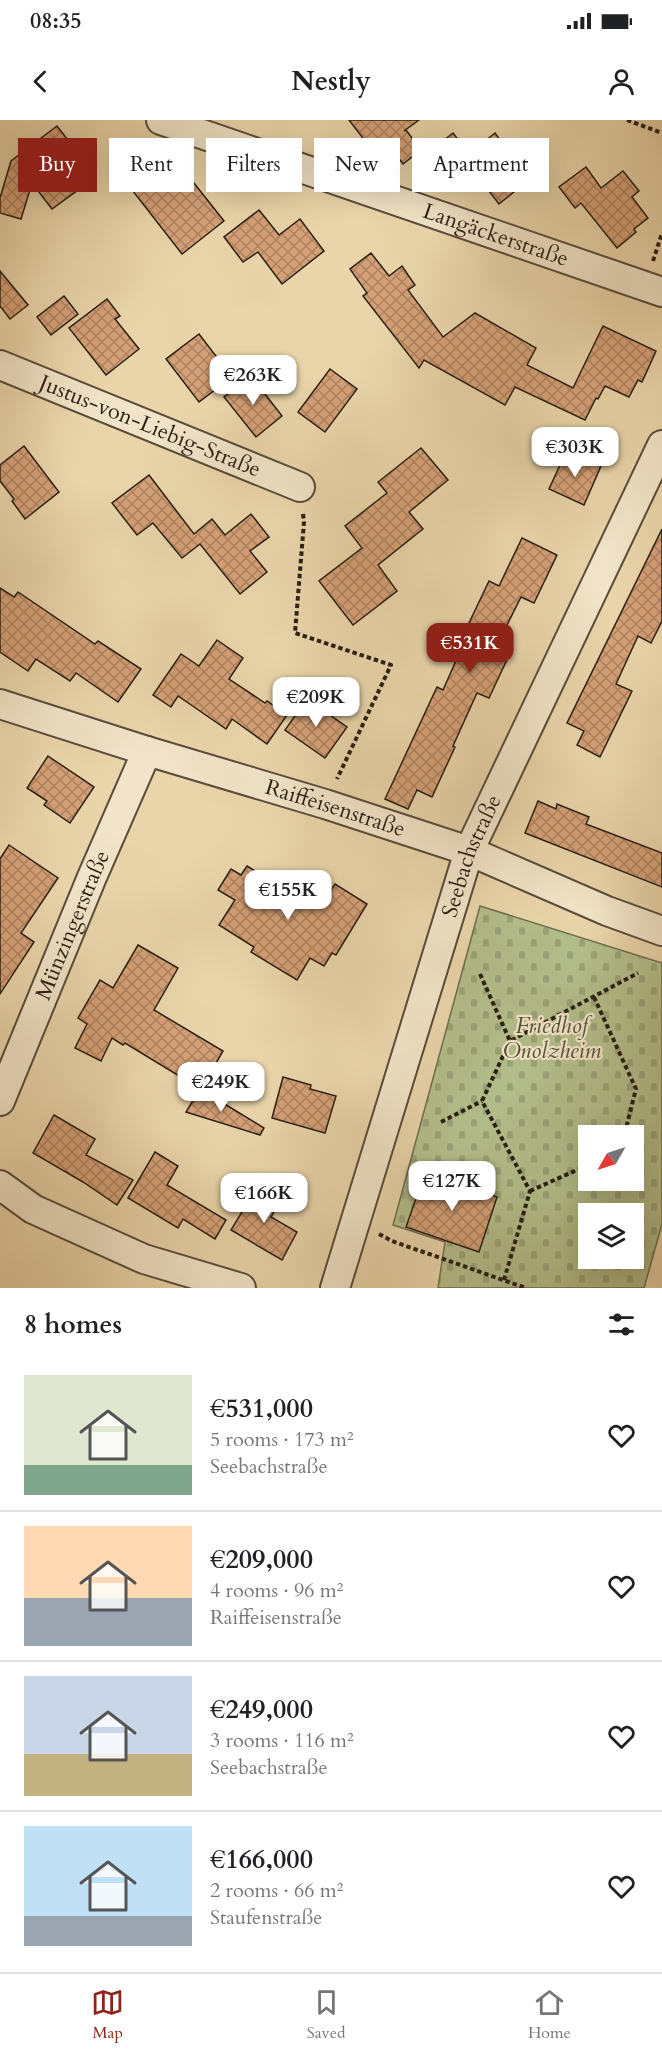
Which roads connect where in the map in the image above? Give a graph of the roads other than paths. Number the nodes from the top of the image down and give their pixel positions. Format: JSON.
{"nodes":[{"id":1,"x":161,"y":120,"type":"edge"},
{"id":2,"x":662,"y":291,"type":"edge"},
{"id":3,"x":0,"y":365,"type":"edge"},
{"id":4,"x":662,"y":445,"type":"edge"},
{"id":5,"x":300,"y":487,"type":"road end"},
{"id":6,"x":0,"y":704,"type":"edge"},
{"id":7,"x":147,"y":751,"type":"junction"},
{"id":8,"x":469,"y":851,"type":"junction"},
{"id":9,"x":662,"y":931,"type":"edge"},
{"id":10,"x":0,"y":1101,"type":"edge"},
{"id":11,"x":0,"y":1185,"type":"edge"},
{"id":12,"x":241,"y":1288,"type":"edge"},
{"id":13,"x":335,"y":1288,"type":"edge"}],
"edges":[{"from":1,"to":2,"type":"street","name":"Langäckerstraße"},
{"from":3,"to":5,"type":"street","name":"Justus-von-Liebig-Straße"},
{"from":4,"to":8,"type":"street","name":"Seebachstraße"},
{"from":6,"to":7,"type":"street","name":"Raiffeisenstraße"},
{"from":7,"to":8,"type":"street","name":"Raiffeisenstraße"},
{"from":7,"to":10,"type":"street","name":"Münzingerstraße"},
{"from":8,"to":9,"type":"street","name":"Raiffeisenstraße"},
{"from":8,"to":13,"type":"street","name":"Seebachstraße"},
{"from":11,"to":12,"type":"street"}]}
